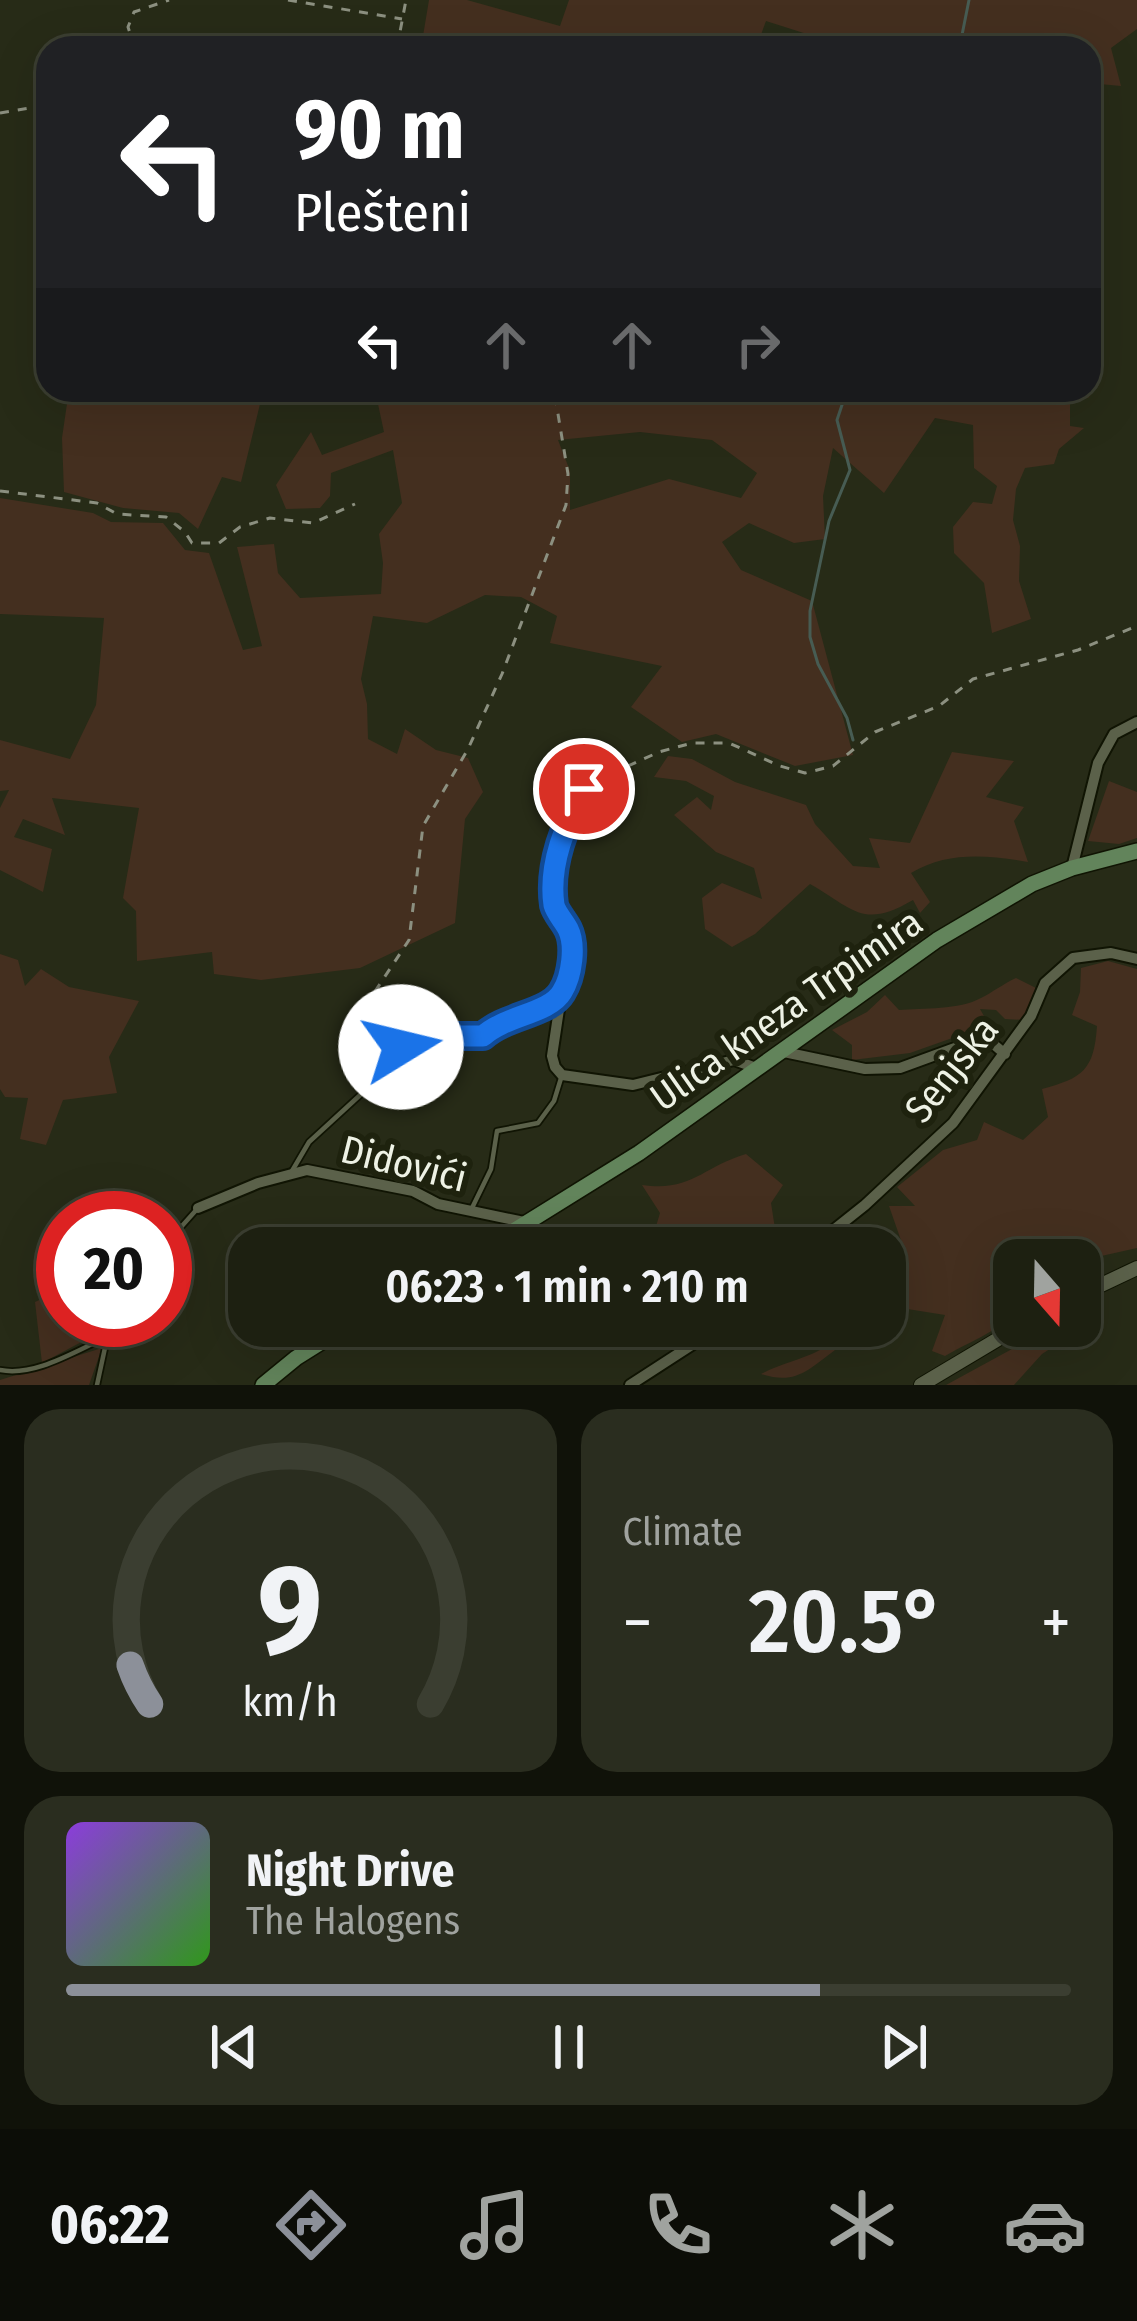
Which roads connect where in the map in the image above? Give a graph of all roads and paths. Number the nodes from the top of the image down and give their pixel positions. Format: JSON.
{"nodes":[{"id":1,"x":169,"y":0,"type":"edge"},
{"id":2,"x":288,"y":0,"type":"edge"},
{"id":3,"x":344,"y":0,"type":"edge"},
{"id":4,"x":406,"y":0,"type":"edge"},
{"id":5,"x":341,"y":9,"type":"junction"},
{"id":6,"x":402,"y":19,"type":"junction"},
{"id":7,"x":131,"y":36,"type":"edge"},
{"id":8,"x":399,"y":36,"type":"edge"},
{"id":9,"x":36,"y":107,"type":"edge"},
{"id":10,"x":0,"y":113,"type":"edge"},
{"id":11,"x":556,"y":402,"type":"edge"},
{"id":12,"x":0,"y":490,"type":"edge"},
{"id":13,"x":355,"y":503,"type":"dead end"},
{"id":14,"x":1137,"y":626,"type":"edge"},
{"id":15,"x":1137,"y":722,"type":"edge"},
{"id":16,"x":584,"y":789,"type":"joint"},
{"id":17,"x":1137,"y":851,"type":"edge"},
{"id":18,"x":1072,"y":868,"type":"junction"},
{"id":19,"x":1137,"y":959,"type":"edge"},
{"id":20,"x":561,"y":996,"type":"junction"},
{"id":21,"x":784,"y":1052,"type":"junction"},
{"id":22,"x":1005,"y":1054,"type":"junction"},
{"id":23,"x":385,"y":1060,"type":"junction"},
{"id":24,"x":759,"y":1069,"type":"junction"},
{"id":25,"x":562,"y":1075,"type":"junction"},
{"id":26,"x":289,"y":1175,"type":"junction"},
{"id":27,"x":198,"y":1208,"type":"joint"},
{"id":28,"x":471,"y":1211,"type":"junction"},
{"id":29,"x":192,"y":1215,"type":"edge"},
{"id":30,"x":530,"y":1223,"type":"junction"},
{"id":31,"x":523,"y":1227,"type":"edge"},
{"id":32,"x":837,"y":1227,"type":"edge"},
{"id":33,"x":1137,"y":1268,"type":"edge"},
{"id":34,"x":1101,"y":1285,"type":"edge"},
{"id":35,"x":993,"y":1342,"type":"edge"},
{"id":36,"x":84,"y":1347,"type":"edge"},
{"id":37,"x":105,"y":1347,"type":"edge"},
{"id":38,"x":314,"y":1347,"type":"edge"},
{"id":39,"x":689,"y":1347,"type":"edge"},
{"id":40,"x":0,"y":1370,"type":"edge"},
{"id":41,"x":97,"y":1385,"type":"edge"},
{"id":42,"x":263,"y":1385,"type":"edge"},
{"id":43,"x":630,"y":1385,"type":"edge"},
{"id":44,"x":921,"y":1385,"type":"edge"}],
"edges":[{"from":1,"to":7,"type":"path"},
{"from":2,"to":5,"type":"path"},
{"from":3,"to":5,"type":"path"},
{"from":4,"to":6,"type":"path"},
{"from":5,"to":6,"type":"path"},
{"from":6,"to":8,"type":"path"},
{"from":9,"to":10,"type":"path"},
{"from":11,"to":23,"type":"path"},
{"from":12,"to":13,"type":"path"},
{"from":14,"to":16,"type":"path"},
{"from":15,"to":18,"type":"street"},
{"from":16,"to":20,"type":"street"},
{"from":17,"to":18,"type":"main road","name":"Ulica kneza Trpimira"},
{"from":18,"to":21,"type":"main road","name":"Ulica kneza Trpimira"},
{"from":19,"to":22,"type":"street","name":"Senjska"},
{"from":20,"to":23,"type":"lane"},
{"from":20,"to":25,"type":"street"},
{"from":21,"to":22,"type":"street"},
{"from":21,"to":24,"type":"main road","name":"Ulica kneza Trpimira"},
{"from":22,"to":32,"type":"street","name":"Senjska"},
{"from":23,"to":26,"type":"lane"},
{"from":24,"to":25,"type":"street"},
{"from":24,"to":30,"type":"main road","name":"Ulica kneza Trpimira"},
{"from":25,"to":28,"type":"lane"},
{"from":26,"to":27,"type":"street","name":"Didovići"},
{"from":26,"to":28,"type":"street","name":"Didovići"},
{"from":27,"to":29,"type":"lane"},
{"from":28,"to":30,"type":"street","name":"Didovići"},
{"from":30,"to":31,"type":"main road","name":"Ulica kneza Trpimira"},
{"from":33,"to":34,"type":"street"},
{"from":35,"to":44,"type":"street"},
{"from":36,"to":40,"type":"lane"},
{"from":37,"to":41,"type":"lane"},
{"from":38,"to":42,"type":"main road"},
{"from":39,"to":43,"type":"street"}]}
